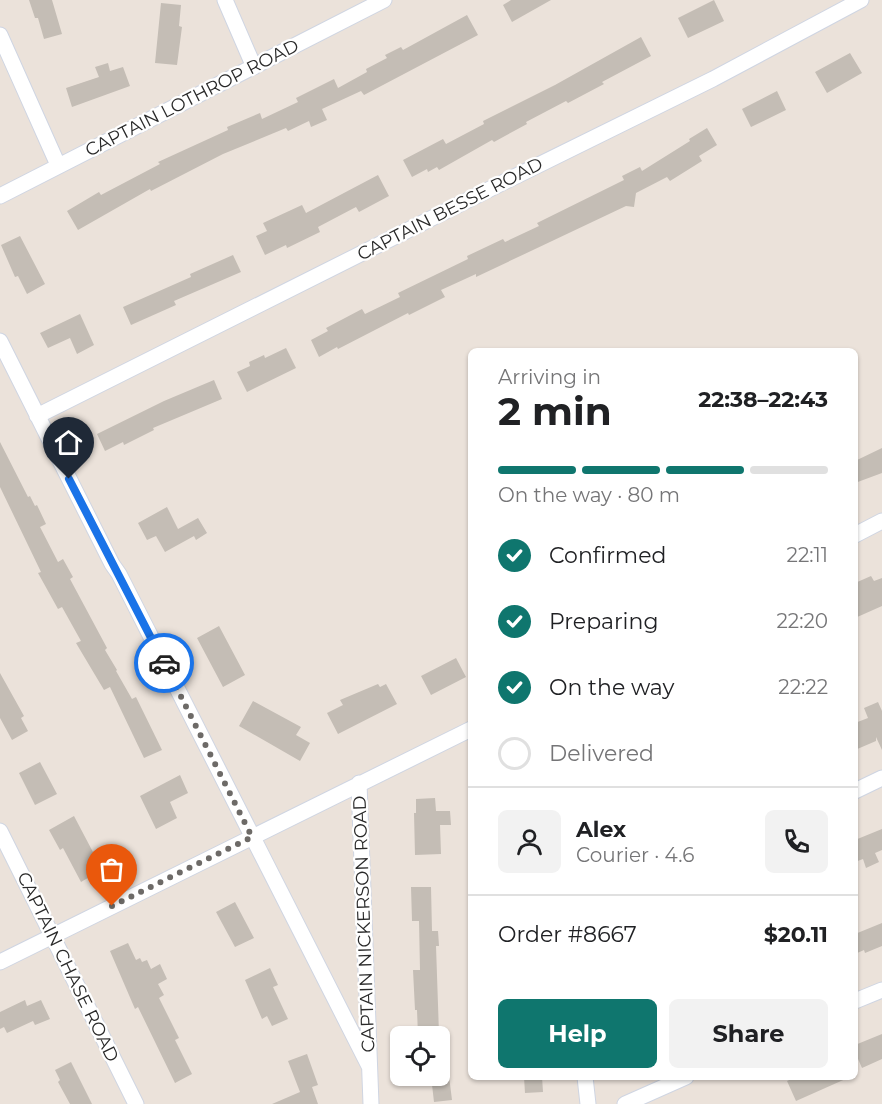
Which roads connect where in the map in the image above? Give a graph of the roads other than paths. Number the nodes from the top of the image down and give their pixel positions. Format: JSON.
{"nodes":[{"id":1,"x":225,"y":0,"type":"edge"},
{"id":2,"x":384,"y":0,"type":"edge"},
{"id":3,"x":861,"y":0,"type":"edge"},
{"id":4,"x":0,"y":35,"type":"edge"},
{"id":5,"x":254,"y":67,"type":"junction"},
{"id":6,"x":58,"y":165,"type":"junction"},
{"id":7,"x":0,"y":196,"type":"edge"},
{"id":8,"x":0,"y":341,"type":"edge"},
{"id":9,"x":37,"y":416,"type":"junction"},
{"id":10,"x":882,"y":521,"type":"edge"},
{"id":11,"x":858,"y":533,"type":"edge"},
{"id":12,"x":468,"y":730,"type":"edge"},
{"id":13,"x":882,"y":778,"type":"edge"},
{"id":14,"x":359,"y":783,"type":"junction"},
{"id":15,"x":858,"y":790,"type":"edge"},
{"id":16,"x":0,"y":831,"type":"edge"},
{"id":17,"x":252,"y":837,"type":"junction"},
{"id":18,"x":52,"y":936,"type":"junction"},
{"id":19,"x":0,"y":962,"type":"edge"},
{"id":20,"x":882,"y":990,"type":"edge"},
{"id":21,"x":858,"y":1000,"type":"edge"},
{"id":22,"x":369,"y":1066,"type":"junction"},
{"id":23,"x":585,"y":1080,"type":"edge"},
{"id":24,"x":679,"y":1080,"type":"edge"},
{"id":25,"x":136,"y":1104,"type":"edge"},
{"id":26,"x":371,"y":1104,"type":"edge"},
{"id":27,"x":588,"y":1104,"type":"edge"},
{"id":28,"x":625,"y":1104,"type":"edge"}],
"edges":[{"from":1,"to":5,"type":"street"},
{"from":2,"to":5,"type":"street","name":"CAPTAIN LOTHROP ROAD"},
{"from":3,"to":9,"type":"street","name":"CAPTAIN BESSE ROAD"},
{"from":4,"to":6,"type":"street"},
{"from":5,"to":6,"type":"street","name":"CAPTAIN LOTHROP ROAD"},
{"from":6,"to":7,"type":"street","name":"CAPTAIN LOTHROP ROAD"},
{"from":8,"to":9,"type":"street","name":"CAPTAIN NICKERSON ROAD"},
{"from":9,"to":17,"type":"street","name":"CAPTAIN NICKERSON ROAD"},
{"from":10,"to":11,"type":"street"},
{"from":12,"to":14,"type":"street"},
{"from":13,"to":15,"type":"street"},
{"from":14,"to":17,"type":"street"},
{"from":14,"to":22,"type":"street","name":"CAPTAIN NICKERSON ROAD"},
{"from":16,"to":18,"type":"street","name":"CAPTAIN CHASE ROAD"},
{"from":17,"to":18,"type":"street"},
{"from":17,"to":22,"type":"street","name":"CAPTAIN NICKERSON ROAD"},
{"from":18,"to":19,"type":"street"},
{"from":18,"to":25,"type":"street","name":"CAPTAIN CHASE ROAD"},
{"from":20,"to":21,"type":"street"},
{"from":22,"to":26,"type":"street","name":"CAPTAIN NICKERSON ROAD"},
{"from":23,"to":27,"type":"street"},
{"from":24,"to":28,"type":"street"}]}
